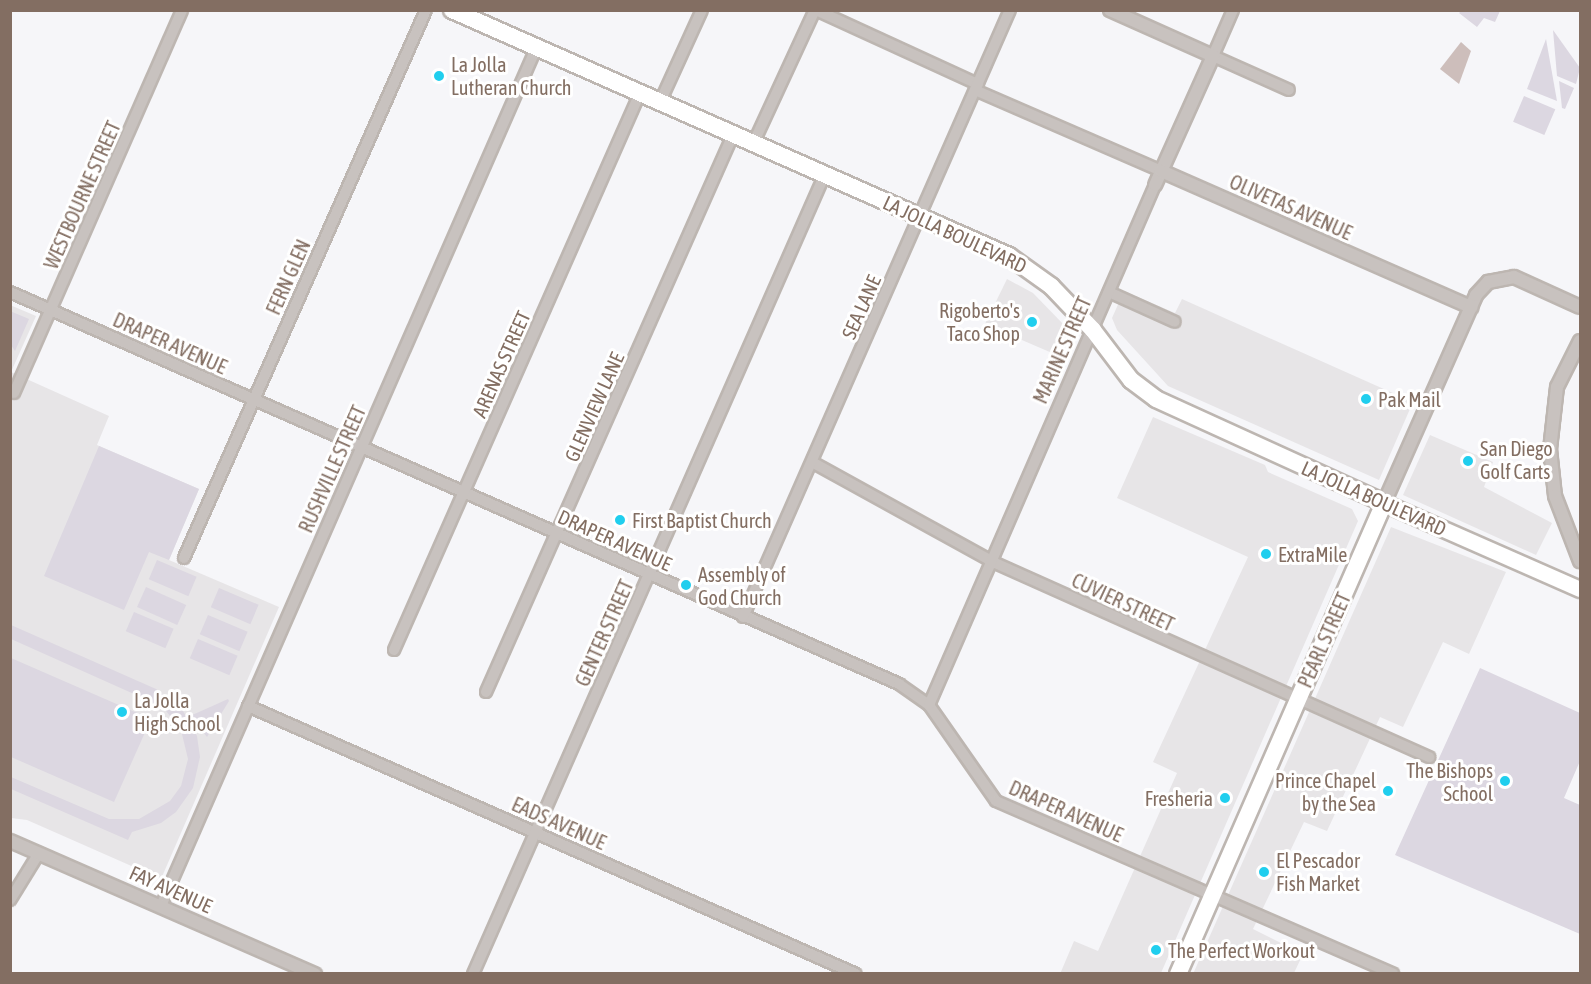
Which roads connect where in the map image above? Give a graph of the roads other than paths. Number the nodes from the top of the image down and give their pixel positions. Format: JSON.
{"nodes":[{"id":1,"x":182,"y":10,"type":"edge"},
{"id":2,"x":426,"y":10,"type":"edge"},
{"id":3,"x":452,"y":10,"type":"edge"},
{"id":4,"x":702,"y":10,"type":"edge"},
{"id":5,"x":816,"y":10,"type":"edge"},
{"id":6,"x":1010,"y":10,"type":"edge"},
{"id":7,"x":1110,"y":10,"type":"edge"},
{"id":8,"x":1233,"y":10,"type":"edge"},
{"id":9,"x":537,"y":46,"type":"junction"},
{"id":10,"x":1213,"y":56,"type":"junction"},
{"id":11,"x":976,"y":87,"type":"junction"},
{"id":12,"x":1289,"y":90,"type":"dead end"},
{"id":13,"x":640,"y":93,"type":"junction"},
{"id":14,"x":660,"y":102,"type":"junction"},
{"id":15,"x":733,"y":135,"type":"junction"},
{"id":16,"x":753,"y":144,"type":"junction"},
{"id":17,"x":1161,"y":171,"type":"junction"},
{"id":18,"x":825,"y":174,"type":"junction"},
{"id":19,"x":1155,"y":185,"type":"joint"},
{"id":20,"x":920,"y":217,"type":"junction"},
{"id":21,"x":10,"y":292,"type":"edge"},
{"id":22,"x":1109,"y":292,"type":"junction"},
{"id":23,"x":1470,"y":307,"type":"junction"},
{"id":24,"x":1581,"y":307,"type":"edge"},
{"id":25,"x":51,"y":310,"type":"junction"},
{"id":26,"x":1175,"y":321,"type":"dead end"},
{"id":27,"x":1093,"y":330,"type":"junction"},
{"id":28,"x":1581,"y":341,"type":"edge"},
{"id":29,"x":14,"y":393,"type":"dead end"},
{"id":30,"x":254,"y":400,"type":"junction"},
{"id":31,"x":361,"y":448,"type":"junction"},
{"id":32,"x":812,"y":462,"type":"junction"},
{"id":33,"x":464,"y":493,"type":"junction"},
{"id":34,"x":1384,"y":503,"type":"junction"},
{"id":35,"x":558,"y":535,"type":"junction"},
{"id":36,"x":184,"y":558,"type":"dead end"},
{"id":37,"x":1581,"y":561,"type":"edge"},
{"id":38,"x":993,"y":562,"type":"junction"},
{"id":39,"x":649,"y":575,"type":"junction"},
{"id":40,"x":1581,"y":589,"type":"edge"},
{"id":41,"x":743,"y":617,"type":"junction"},
{"id":42,"x":394,"y":650,"type":"dead end"},
{"id":43,"x":486,"y":692,"type":"dead end"},
{"id":44,"x":1298,"y":700,"type":"junction"},
{"id":45,"x":929,"y":705,"type":"junction"},
{"id":46,"x":248,"y":706,"type":"junction"},
{"id":47,"x":1429,"y":757,"type":"dead end"},
{"id":48,"x":535,"y":833,"type":"junction"},
{"id":49,"x":10,"y":842,"type":"edge"},
{"id":50,"x":39,"y":853,"type":"junction"},
{"id":51,"x":1214,"y":894,"type":"junction"},
{"id":52,"x":10,"y":900,"type":"edge"},
{"id":53,"x":160,"y":906,"type":"junction"},
{"id":54,"x":315,"y":974,"type":"edge"},
{"id":55,"x":473,"y":974,"type":"edge"},
{"id":56,"x":856,"y":974,"type":"edge"},
{"id":57,"x":1178,"y":974,"type":"edge"},
{"id":58,"x":1393,"y":974,"type":"edge"}],
"edges":[{"from":1,"to":25,"type":"street","name":"WESTBOURNE STREET"},
{"from":2,"to":30,"type":"street","name":"FERN GLEN"},
{"from":3,"to":9,"type":"main road","name":"LA JOLLA BOULEVARD"},
{"from":4,"to":14,"type":"street"},
{"from":5,"to":11,"type":"street","name":"OLIVETAS AVENUE"},
{"from":5,"to":16,"type":"street"},
{"from":6,"to":11,"type":"street","name":"SEA LANE"},
{"from":7,"to":10,"type":"street"},
{"from":8,"to":10,"type":"street","name":"MARINE STREET"},
{"from":9,"to":13,"type":"main road","name":"LA JOLLA BOULEVARD"},
{"from":9,"to":31,"type":"street","name":"RUSHVILLE STREET"},
{"from":10,"to":12,"type":"street"},
{"from":10,"to":17,"type":"street","name":"MARINE STREET"},
{"from":11,"to":17,"type":"street","name":"OLIVETAS AVENUE"},
{"from":11,"to":20,"type":"street","name":"SEA LANE"},
{"from":13,"to":14,"type":"main road","name":"LA JOLLA BOULEVARD"},
{"from":13,"to":33,"type":"street","name":"ARENAS STREET"},
{"from":14,"to":15,"type":"main road","name":"LA JOLLA BOULEVARD"},
{"from":15,"to":16,"type":"main road","name":"LA JOLLA BOULEVARD"},
{"from":15,"to":35,"type":"street","name":"GLENVIEW LANE"},
{"from":16,"to":18,"type":"main road","name":"LA JOLLA BOULEVARD"},
{"from":17,"to":19,"type":"street","name":"MARINE STREET"},
{"from":17,"to":23,"type":"street","name":"OLIVETAS AVENUE"},
{"from":18,"to":20,"type":"main road","name":"LA JOLLA BOULEVARD"},
{"from":18,"to":39,"type":"street","name":"GENTER STREET"},
{"from":19,"to":22,"type":"street","name":"MARINE STREET"},
{"from":20,"to":27,"type":"main road","name":"LA JOLLA BOULEVARD"},
{"from":20,"to":32,"type":"street","name":"SEA LANE"},
{"from":21,"to":25,"type":"street","name":"DRAPER AVENUE"},
{"from":22,"to":26,"type":"street"},
{"from":22,"to":27,"type":"street","name":"MARINE STREET"},
{"from":23,"to":24,"type":"street"},
{"from":23,"to":34,"type":"street","name":"PEARL STREET"},
{"from":25,"to":29,"type":"street","name":"WESTBOURNE STREET"},
{"from":25,"to":30,"type":"street","name":"DRAPER AVENUE"},
{"from":27,"to":34,"type":"main road","name":"LA JOLLA BOULEVARD"},
{"from":27,"to":38,"type":"street","name":"MARINE STREET"},
{"from":28,"to":37,"type":"street"},
{"from":30,"to":31,"type":"street","name":"DRAPER AVENUE"},
{"from":30,"to":36,"type":"street","name":"FERN GLEN"},
{"from":31,"to":33,"type":"street","name":"DRAPER AVENUE"},
{"from":31,"to":46,"type":"street","name":"RUSHVILLE STREET"},
{"from":32,"to":38,"type":"street","name":"CUVIER STREET"},
{"from":32,"to":41,"type":"street","name":"SEA LANE"},
{"from":33,"to":35,"type":"street","name":"DRAPER AVENUE"},
{"from":33,"to":42,"type":"street","name":"ARENAS STREET"},
{"from":34,"to":40,"type":"main road","name":"LA JOLLA BOULEVARD"},
{"from":34,"to":44,"type":"main road","name":"PEARL STREET"},
{"from":35,"to":39,"type":"street","name":"DRAPER AVENUE"},
{"from":35,"to":43,"type":"street","name":"GLENVIEW LANE"},
{"from":38,"to":44,"type":"street","name":"CUVIER STREET"},
{"from":38,"to":45,"type":"street","name":"MARINE STREET"},
{"from":39,"to":41,"type":"street","name":"DRAPER AVENUE"},
{"from":39,"to":48,"type":"street","name":"GENTER STREET"},
{"from":41,"to":45,"type":"street","name":"DRAPER AVENUE"},
{"from":44,"to":47,"type":"street","name":"CUVIER STREET"},
{"from":44,"to":51,"type":"main road","name":"PEARL STREET"},
{"from":45,"to":51,"type":"street","name":"DRAPER AVENUE"},
{"from":46,"to":48,"type":"street","name":"EADS AVENUE"},
{"from":46,"to":53,"type":"street","name":"RUSHVILLE STREET"},
{"from":48,"to":55,"type":"street","name":"GENTER STREET"},
{"from":48,"to":56,"type":"street","name":"EADS AVENUE"},
{"from":49,"to":50,"type":"street","name":"FAY AVENUE"},
{"from":50,"to":52,"type":"street"},
{"from":50,"to":53,"type":"street","name":"FAY AVENUE"},
{"from":51,"to":57,"type":"main road","name":"PEARL STREET"},
{"from":51,"to":58,"type":"street","name":"DRAPER AVENUE"},
{"from":53,"to":54,"type":"street","name":"FAY AVENUE"}]}
